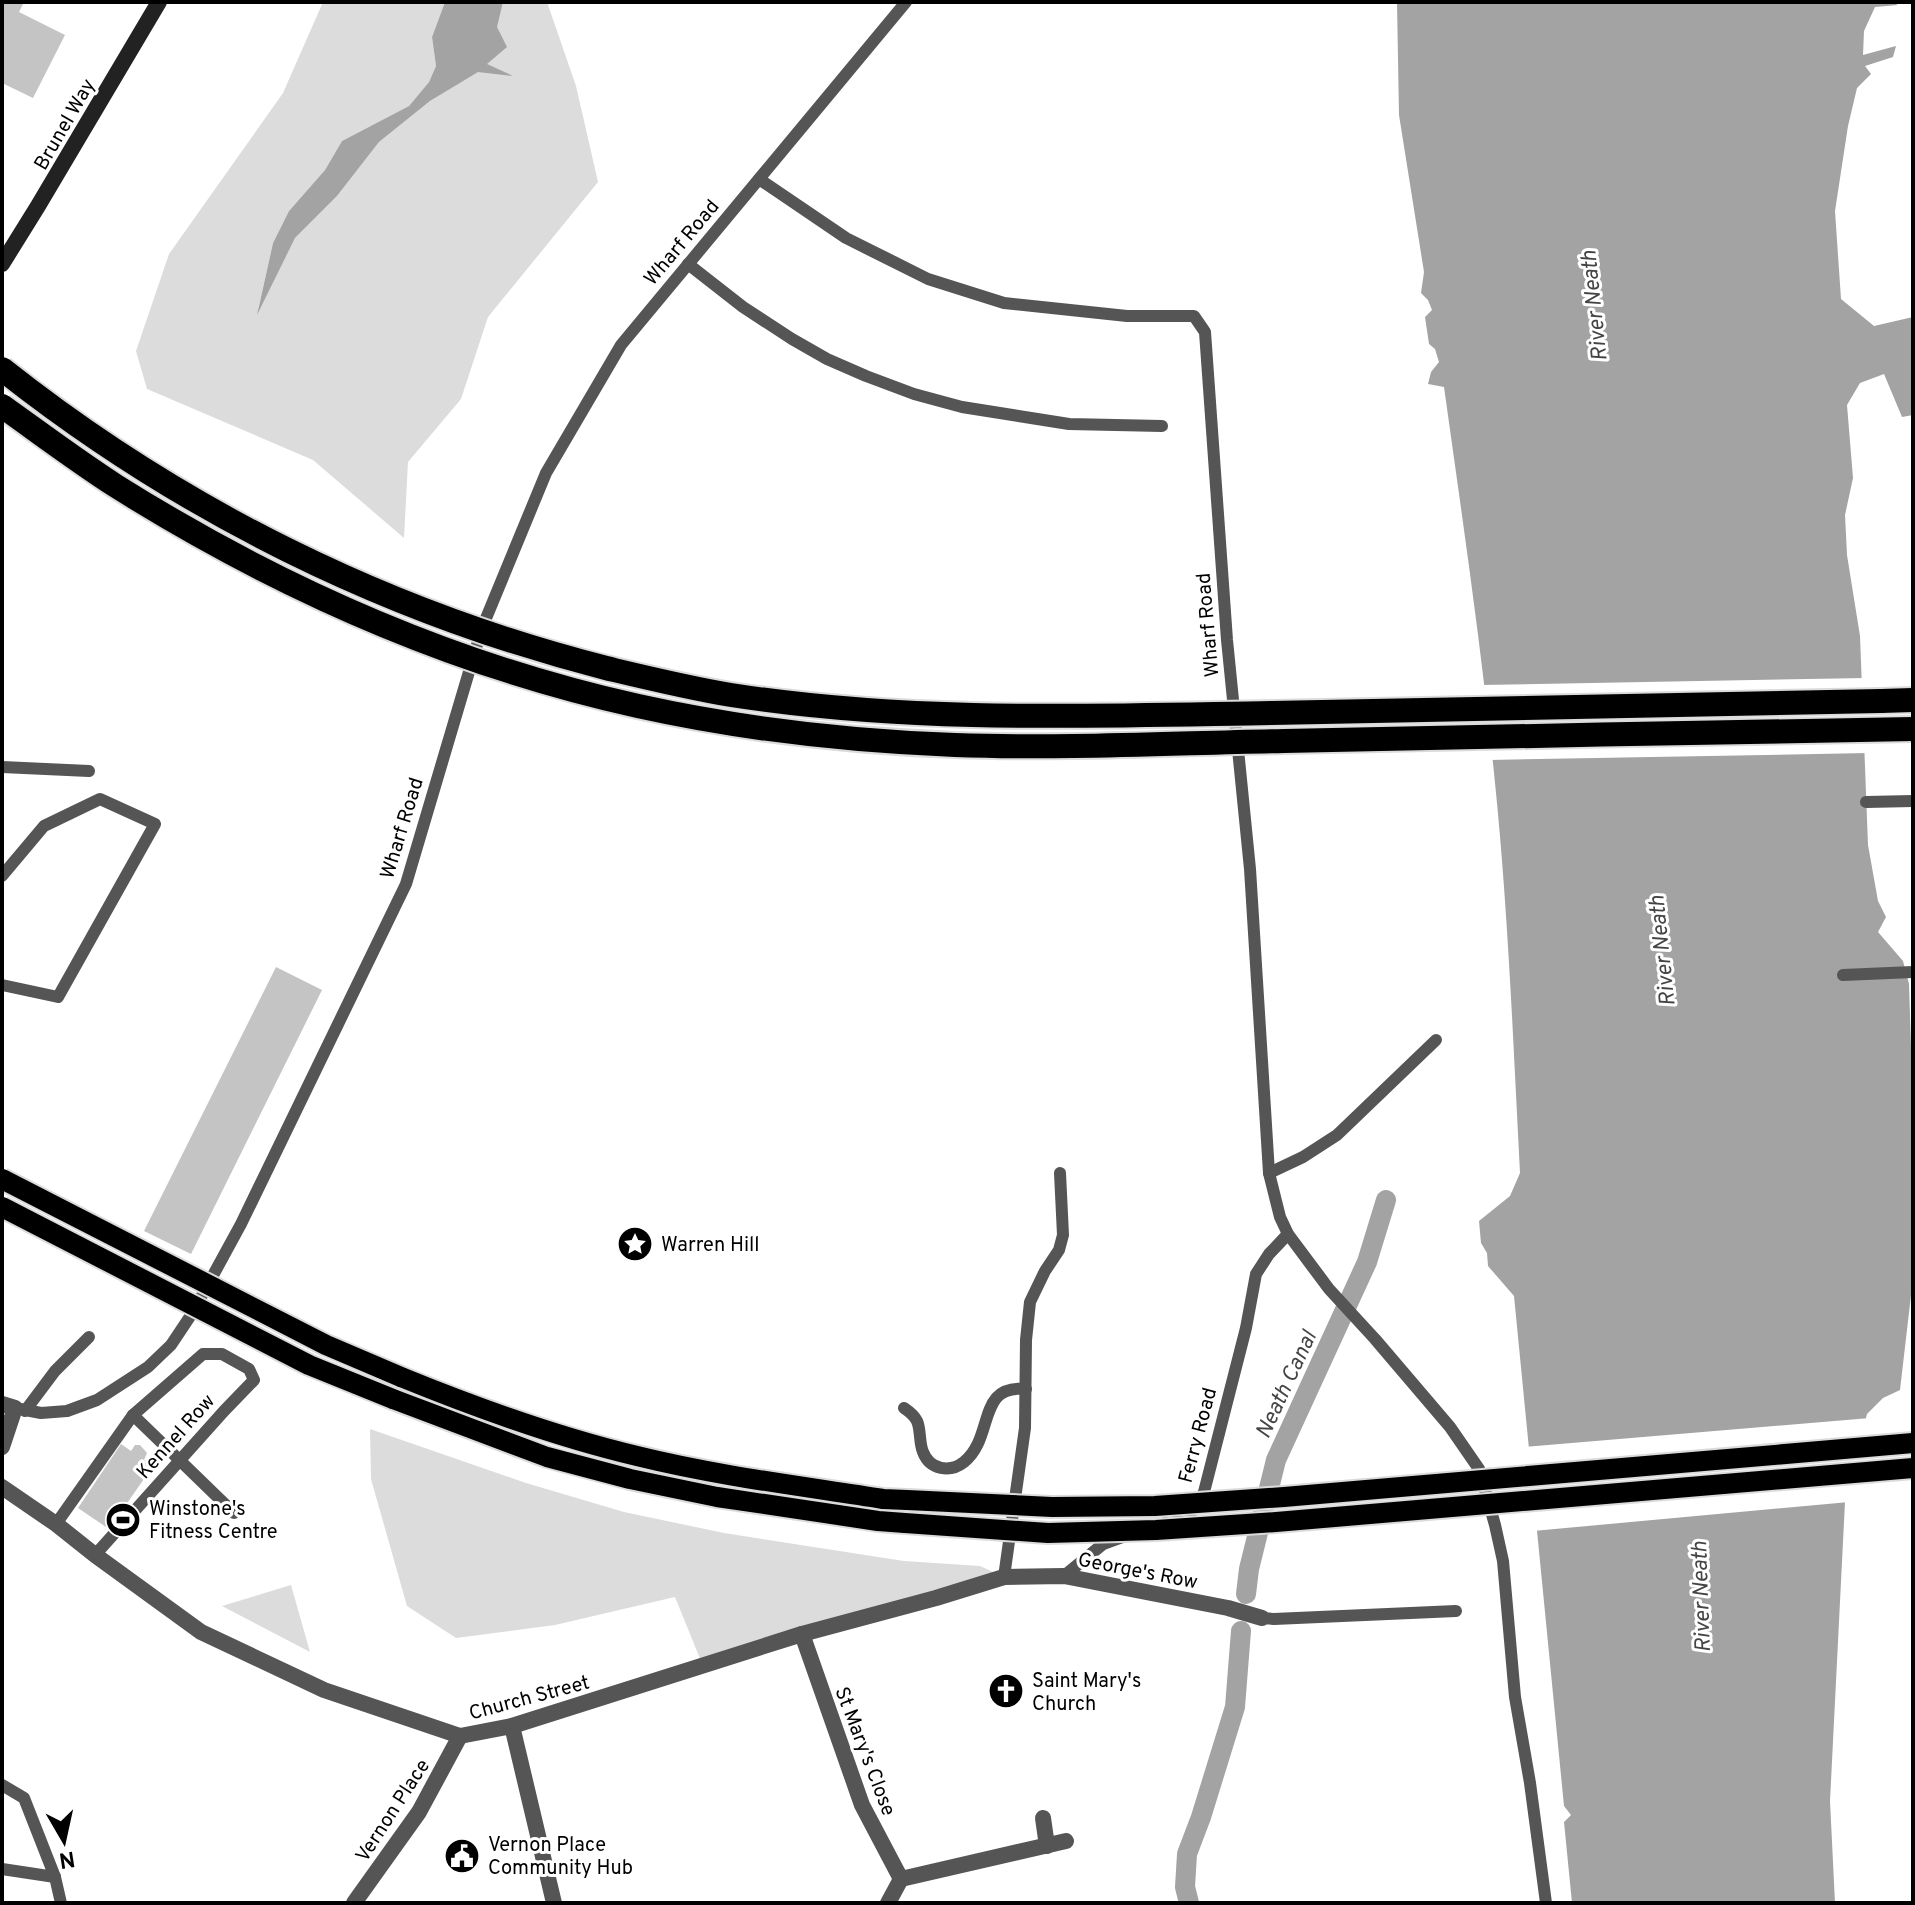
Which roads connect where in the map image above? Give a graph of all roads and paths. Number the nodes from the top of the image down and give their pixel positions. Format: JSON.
{"nodes":[{"id":1,"x":159,"y":2,"type":"edge"},
{"id":2,"x":906,"y":2,"type":"edge"},
{"id":3,"x":759,"y":179,"type":"junction"},
{"id":4,"x":2,"y":264,"type":"edge"},
{"id":5,"x":688,"y":264,"type":"junction"},
{"id":6,"x":2,"y":369,"type":"edge"},
{"id":7,"x":2,"y":406,"type":"edge"},
{"id":8,"x":1162,"y":426,"type":"dead end"},
{"id":9,"x":1913,"y":700,"type":"edge"},
{"id":10,"x":1913,"y":729,"type":"edge"},
{"id":11,"x":2,"y":767,"type":"edge"},
{"id":12,"x":89,"y":771,"type":"dead end"},
{"id":13,"x":1913,"y":801,"type":"edge"},
{"id":14,"x":1866,"y":802,"type":"dead end"},
{"id":15,"x":2,"y":876,"type":"edge"},
{"id":16,"x":1913,"y":972,"type":"edge"},
{"id":17,"x":1843,"y":975,"type":"dead end"},
{"id":18,"x":2,"y":985,"type":"edge"},
{"id":19,"x":1436,"y":1040,"type":"dead end"},
{"id":20,"x":1060,"y":1173,"type":"dead end"},
{"id":21,"x":1269,"y":1173,"type":"junction"},
{"id":22,"x":2,"y":1179,"type":"edge"},
{"id":23,"x":2,"y":1207,"type":"edge"},
{"id":24,"x":1288,"y":1234,"type":"junction"},
{"id":25,"x":89,"y":1337,"type":"dead end"},
{"id":26,"x":1026,"y":1389,"type":"junction"},
{"id":27,"x":14,"y":1408,"type":"edge"},
{"id":28,"x":904,"y":1408,"type":"dead end"},
{"id":29,"x":133,"y":1415,"type":"junction"},
{"id":30,"x":1913,"y":1443,"type":"edge"},
{"id":31,"x":2,"y":1447,"type":"edge"},
{"id":32,"x":179,"y":1461,"type":"junction"},
{"id":33,"x":1913,"y":1468,"type":"edge"},
{"id":34,"x":8,"y":1492,"type":"edge"},
{"id":35,"x":234,"y":1513,"type":"dead end"},
{"id":36,"x":56,"y":1524,"type":"junction"},
{"id":37,"x":95,"y":1555,"type":"junction"},
{"id":38,"x":1064,"y":1576,"type":"junction"},
{"id":39,"x":1004,"y":1577,"type":"junction"},
{"id":40,"x":1456,"y":1611,"type":"dead end"},
{"id":41,"x":1262,"y":1618,"type":"joint"},
{"id":42,"x":802,"y":1634,"type":"junction"},
{"id":43,"x":512,"y":1726,"type":"junction"},
{"id":44,"x":460,"y":1736,"type":"junction"},
{"id":45,"x":2,"y":1785,"type":"edge"},
{"id":46,"x":1043,"y":1818,"type":"dead end"},
{"id":47,"x":1066,"y":1841,"type":"dead end"},
{"id":48,"x":1047,"y":1846,"type":"junction"},
{"id":49,"x":2,"y":1869,"type":"edge"},
{"id":50,"x":55,"y":1877,"type":"junction"},
{"id":51,"x":901,"y":1879,"type":"junction"},
{"id":52,"x":61,"y":1903,"type":"edge"},
{"id":53,"x":354,"y":1903,"type":"edge"},
{"id":54,"x":554,"y":1903,"type":"edge"},
{"id":55,"x":888,"y":1903,"type":"edge"},
{"id":56,"x":1546,"y":1903,"type":"edge"}],
"edges":[{"from":1,"to":4,"type":"street","name":"Brunel Way"},
{"from":2,"to":3,"type":"lane","name":"Wharf Road"},
{"from":3,"to":5,"type":"lane","name":"Wharf Road"},
{"from":3,"to":21,"type":"lane","name":"Wharf Road"},
{"from":5,"to":8,"type":"lane"},
{"from":5,"to":27,"type":"lane","name":"Wharf Road"},
{"from":6,"to":9,"type":"highway","bridge":true},
{"from":7,"to":10,"type":"highway","bridge":true},
{"from":11,"to":12,"type":"lane"},
{"from":13,"to":14,"type":"lane"},
{"from":15,"to":18,"type":"lane"},
{"from":16,"to":17,"type":"lane"},
{"from":19,"to":21,"type":"lane"},
{"from":20,"to":26,"type":"lane"},
{"from":21,"to":24,"type":"lane","name":"Wharf Road"},
{"from":22,"to":30,"type":"main road","bridge":true},
{"from":23,"to":33,"type":"main road","bridge":true},
{"from":24,"to":38,"type":"lane","name":"Ferry Road"},
{"from":24,"to":56,"type":"lane","name":"Wharf Road"},
{"from":25,"to":27,"type":"lane"},
{"from":26,"to":28,"type":"lane"},
{"from":26,"to":39,"type":"lane"},
{"from":27,"to":31,"type":"street"},
{"from":29,"to":32,"type":"lane"},
{"from":29,"to":32,"type":"lane","name":"Kennel Row"},
{"from":29,"to":36,"type":"lane"},
{"from":32,"to":35,"type":"lane"},
{"from":32,"to":37,"type":"lane","name":"Kennel Row"},
{"from":34,"to":36,"type":"street","name":"Church Street"},
{"from":36,"to":37,"type":"street","name":"Church Street"},
{"from":37,"to":44,"type":"street","name":"Church Street"},
{"from":38,"to":39,"type":"street","name":"George's Row"},
{"from":38,"to":41,"type":"street","name":"George's Row"},
{"from":39,"to":42,"type":"street","name":"Church Street"},
{"from":40,"to":41,"type":"lane"},
{"from":42,"to":43,"type":"street","name":"Church Street"},
{"from":42,"to":51,"type":"street","name":"St Mary's Close"},
{"from":43,"to":44,"type":"street","name":"Church Street"},
{"from":43,"to":54,"type":"street"},
{"from":44,"to":53,"type":"street","name":"Vernon Place"},
{"from":45,"to":50,"type":"lane"},
{"from":46,"to":48,"type":"street"},
{"from":47,"to":48,"type":"street"},
{"from":48,"to":51,"type":"street"},
{"from":49,"to":50,"type":"lane"},
{"from":50,"to":52,"type":"lane"},
{"from":51,"to":55,"type":"street"}]}
